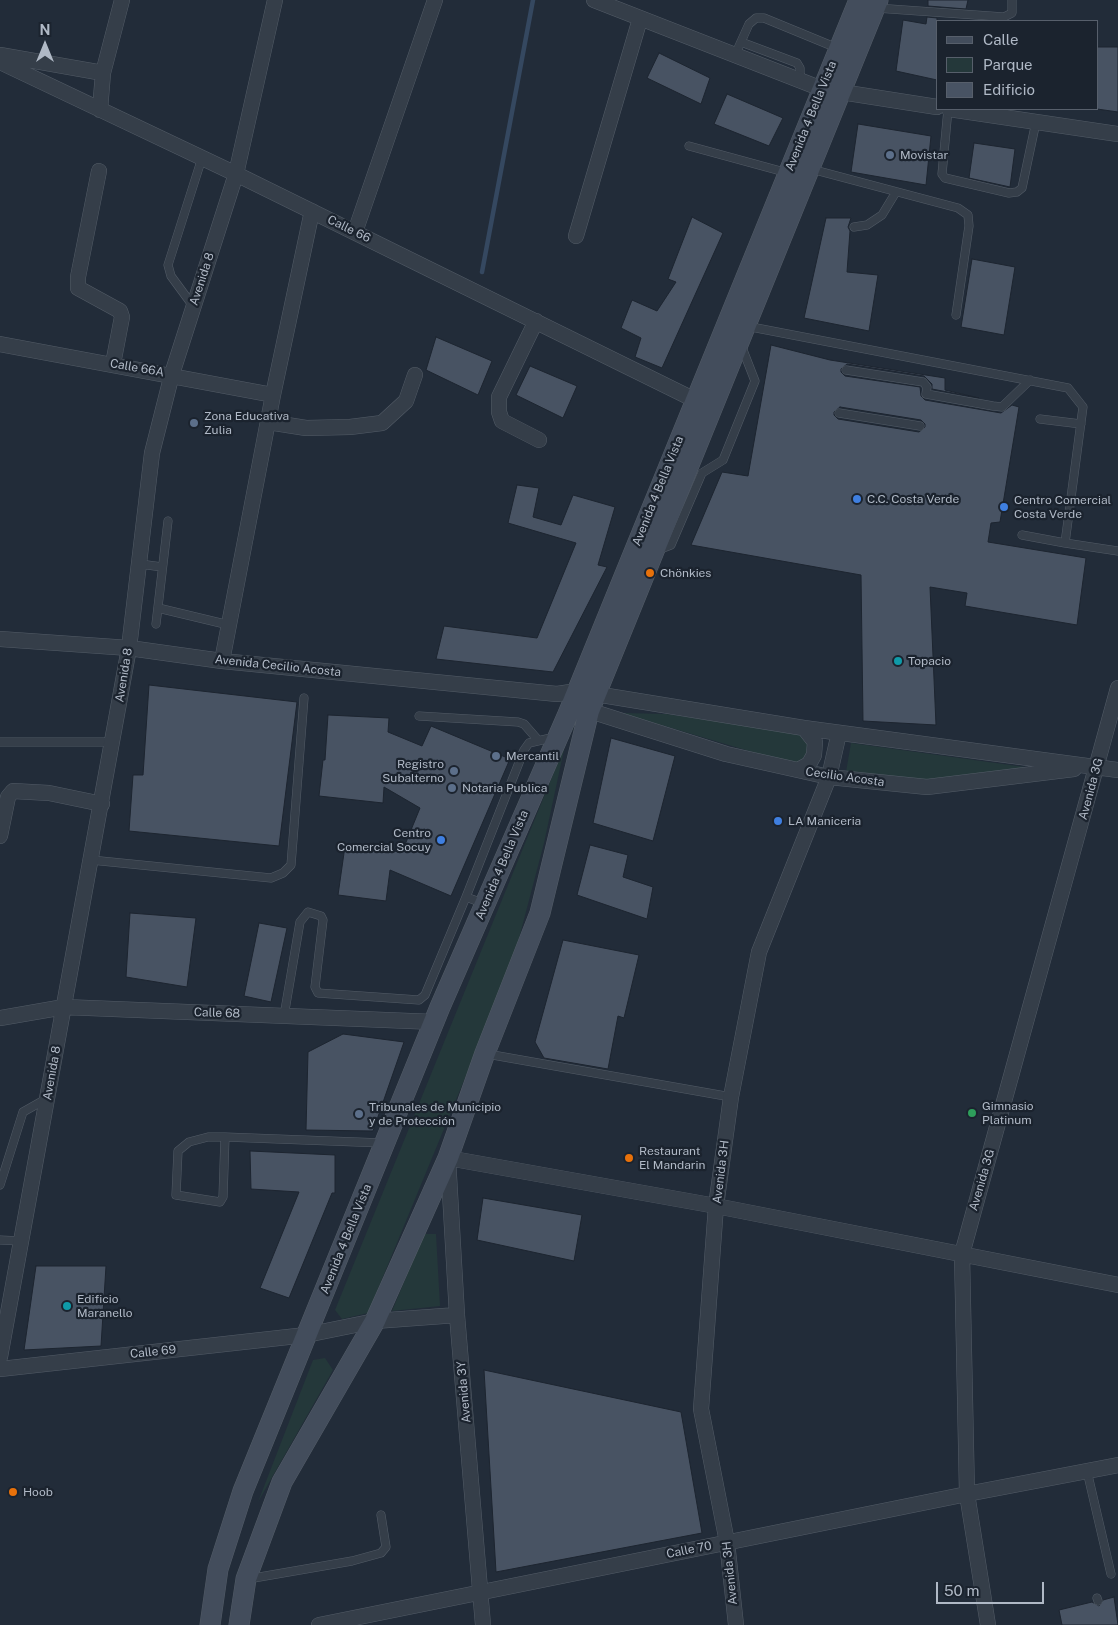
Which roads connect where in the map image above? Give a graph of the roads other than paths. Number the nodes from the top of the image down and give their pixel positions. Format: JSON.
{"nodes":[{"id":1,"x":122,"y":0,"type":"edge"},
{"id":2,"x":275,"y":0,"type":"edge"},
{"id":3,"x":435,"y":0,"type":"edge"},
{"id":4,"x":594,"y":0,"type":"edge"},
{"id":5,"x":1012,"y":0,"type":"edge"},
{"id":6,"x":870,"y":3,"type":"edge"},
{"id":7,"x":640,"y":19,"type":"junction"},
{"id":8,"x":738,"y":48,"type":"junction"},
{"id":9,"x":839,"y":48,"type":"junction"},
{"id":10,"x":0,"y":55,"type":"edge"},
{"id":11,"x":0,"y":62,"type":"edge"},
{"id":12,"x":103,"y":73,"type":"junction"},
{"id":13,"x":831,"y":91,"type":"junction"},
{"id":14,"x":936,"y":107,"type":"edge"},
{"id":15,"x":100,"y":110,"type":"junction"},
{"id":16,"x":948,"y":110,"type":"edge"},
{"id":17,"x":955,"y":110,"type":"edge"},
{"id":18,"x":1036,"y":122,"type":"junction"},
{"id":19,"x":1118,"y":134,"type":"edge"},
{"id":20,"x":689,"y":146,"type":"dead end"},
{"id":21,"x":202,"y":158,"type":"junction"},
{"id":22,"x":810,"y":168,"type":"junction"},
{"id":23,"x":99,"y":171,"type":"dead end"},
{"id":24,"x":788,"y":173,"type":"junction"},
{"id":25,"x":236,"y":174,"type":"junction"},
{"id":26,"x":896,"y":192,"type":"junction"},
{"id":27,"x":312,"y":211,"type":"junction"},
{"id":28,"x":854,"y":226,"type":"dead end"},
{"id":29,"x":356,"y":232,"type":"junction"},
{"id":30,"x":576,"y":236,"type":"dead end"},
{"id":31,"x":194,"y":306,"type":"junction"},
{"id":32,"x":956,"y":315,"type":"dead end"},
{"id":33,"x":536,"y":321,"type":"junction"},
{"id":34,"x":743,"y":334,"type":"junction"},
{"id":35,"x":0,"y":344,"type":"edge"},
{"id":36,"x":113,"y":364,"type":"junction"},
{"id":37,"x":846,"y":370,"type":"dead end"},
{"id":38,"x":172,"y":374,"type":"junction"},
{"id":39,"x":415,"y":375,"type":"dead end"},
{"id":40,"x":1030,"y":380,"type":"junction"},
{"id":41,"x":273,"y":395,"type":"junction"},
{"id":42,"x":695,"y":400,"type":"junction"},
{"id":43,"x":839,"y":413,"type":"dead end"},
{"id":44,"x":1040,"y":419,"type":"dead end"},
{"id":45,"x":268,"y":422,"type":"junction"},
{"id":46,"x":1081,"y":424,"type":"junction"},
{"id":47,"x":920,"y":426,"type":"dead end"},
{"id":48,"x":539,"y":440,"type":"dead end"},
{"id":49,"x":168,"y":521,"type":"dead end"},
{"id":50,"x":1022,"y":535,"type":"dead end"},
{"id":51,"x":1065,"y":543,"type":"junction"},
{"id":52,"x":1118,"y":551,"type":"edge"},
{"id":53,"x":654,"y":552,"type":"junction"},
{"id":54,"x":140,"y":564,"type":"junction"},
{"id":55,"x":162,"y":567,"type":"junction"},
{"id":56,"x":158,"y":608,"type":"junction"},
{"id":57,"x":156,"y":624,"type":"dead end"},
{"id":58,"x":229,"y":625,"type":"junction"},
{"id":59,"x":0,"y":639,"type":"edge"},
{"id":60,"x":129,"y":648,"type":"junction"},
{"id":61,"x":222,"y":661,"type":"junction"},
{"id":62,"x":1118,"y":688,"type":"edge"},
{"id":63,"x":304,"y":698,"type":"dead end"},
{"id":64,"x":578,"y":699,"type":"junction"},
{"id":65,"x":419,"y":716,"type":"dead end"},
{"id":66,"x":804,"y":728,"type":"junction"},
{"id":67,"x":839,"y":733,"type":"junction"},
{"id":68,"x":558,"y":736,"type":"junction"},
{"id":69,"x":538,"y":740,"type":"junction"},
{"id":70,"x":1,"y":742,"type":"edge"},
{"id":71,"x":113,"y":742,"type":"junction"},
{"id":72,"x":1118,"y":765,"type":"edge"},
{"id":73,"x":1097,"y":766,"type":"junction"},
{"id":74,"x":798,"y":770,"type":"junction"},
{"id":75,"x":1118,"y":770,"type":"edge"},
{"id":76,"x":829,"y":777,"type":"junction"},
{"id":77,"x":102,"y":804,"type":"junction"},
{"id":78,"x":0,"y":836,"type":"edge"},
{"id":79,"x":92,"y":860,"type":"junction"},
{"id":80,"x":466,"y":897,"type":"junction"},
{"id":81,"x":485,"y":904,"type":"junction"},
{"id":82,"x":64,"y":1007,"type":"junction"},
{"id":83,"x":284,"y":1016,"type":"junction"},
{"id":84,"x":0,"y":1018,"type":"edge"},
{"id":85,"x":435,"y":1022,"type":"junction"},
{"id":86,"x":485,"y":1053,"type":"junction"},
{"id":87,"x":731,"y":1097,"type":"junction"},
{"id":88,"x":48,"y":1098,"type":"junction"},
{"id":89,"x":226,"y":1137,"type":"junction"},
{"id":90,"x":385,"y":1143,"type":"junction"},
{"id":91,"x":448,"y":1158,"type":"junction"},
{"id":92,"x":0,"y":1185,"type":"edge"},
{"id":93,"x":716,"y":1206,"type":"junction"},
{"id":94,"x":0,"y":1240,"type":"edge"},
{"id":95,"x":21,"y":1240,"type":"junction"},
{"id":96,"x":962,"y":1254,"type":"junction"},
{"id":97,"x":1118,"y":1284,"type":"edge"},
{"id":98,"x":458,"y":1315,"type":"junction"},
{"id":99,"x":374,"y":1321,"type":"junction"},
{"id":100,"x":306,"y":1335,"type":"junction"},
{"id":101,"x":0,"y":1357,"type":"edge"},
{"id":102,"x":0,"y":1369,"type":"edge"},
{"id":103,"x":1118,"y":1466,"type":"edge"},
{"id":104,"x":1087,"y":1471,"type":"junction"},
{"id":105,"x":967,"y":1494,"type":"junction"},
{"id":106,"x":381,"y":1515,"type":"dead end"},
{"id":107,"x":727,"y":1542,"type":"junction"},
{"id":108,"x":1111,"y":1574,"type":"dead end"},
{"id":109,"x":246,"y":1579,"type":"junction"},
{"id":110,"x":479,"y":1592,"type":"junction"},
{"id":111,"x":210,"y":1625,"type":"edge"},
{"id":112,"x":239,"y":1625,"type":"edge"},
{"id":113,"x":319,"y":1625,"type":"edge"},
{"id":114,"x":483,"y":1625,"type":"edge"},
{"id":115,"x":736,"y":1625,"type":"edge"},
{"id":116,"x":988,"y":1625,"type":"edge"}],
"edges":[{"from":1,"to":12,"type":"street"},
{"from":2,"to":25,"type":"street","name":"Avenida 8"},
{"from":3,"to":29,"type":"street"},
{"from":4,"to":7,"type":"street"},
{"from":5,"to":6,"type":"lane"},
{"from":6,"to":9,"type":"street","name":"Avenida 4 Bella Vista"},
{"from":6,"to":13,"type":"street","name":"Avenida 4 Bella Vista"},
{"from":7,"to":8,"type":"street"},
{"from":7,"to":30,"type":"street"},
{"from":8,"to":9,"type":"lane"},
{"from":8,"to":13,"type":"street"},
{"from":9,"to":13,"type":"street","name":"Avenida 4 Bella Vista"},
{"from":10,"to":12,"type":"street"},
{"from":11,"to":15,"type":"street","name":"Calle 66"},
{"from":12,"to":15,"type":"street"},
{"from":13,"to":14,"type":"street"},
{"from":13,"to":22,"type":"street","name":"Avenida 4 Bella Vista"},
{"from":13,"to":24,"type":"street","name":"Avenida 4 Bella Vista"},
{"from":15,"to":21,"type":"street","name":"Calle 66"},
{"from":16,"to":18,"type":"lane"},
{"from":17,"to":18,"type":"street"},
{"from":18,"to":19,"type":"street"},
{"from":20,"to":24,"type":"lane"},
{"from":21,"to":25,"type":"street","name":"Calle 66"},
{"from":21,"to":31,"type":"lane"},
{"from":22,"to":26,"type":"lane"},
{"from":22,"to":34,"type":"street","name":"Avenida 4 Bella Vista"},
{"from":23,"to":36,"type":"street"},
{"from":24,"to":42,"type":"street","name":"Avenida 4 Bella Vista"},
{"from":25,"to":27,"type":"street","name":"Calle 66"},
{"from":25,"to":31,"type":"street","name":"Avenida 8"},
{"from":26,"to":28,"type":"lane"},
{"from":26,"to":32,"type":"lane"},
{"from":27,"to":29,"type":"street","name":"Calle 66"},
{"from":27,"to":41,"type":"street"},
{"from":29,"to":33,"type":"street","name":"Calle 66"},
{"from":31,"to":38,"type":"street","name":"Avenida 8"},
{"from":33,"to":42,"type":"street","name":"Calle 66"},
{"from":33,"to":48,"type":"street"},
{"from":34,"to":40,"type":"lane"},
{"from":34,"to":53,"type":"street","name":"Avenida 4 Bella Vista"},
{"from":34,"to":53,"type":"lane"},
{"from":35,"to":36,"type":"street","name":"Calle 66A"},
{"from":36,"to":38,"type":"street","name":"Calle 66A"},
{"from":37,"to":40,"type":"lane"},
{"from":38,"to":41,"type":"street","name":"Calle 66A"},
{"from":38,"to":54,"type":"street","name":"Avenida 8"},
{"from":39,"to":45,"type":"street"},
{"from":40,"to":46,"type":"lane"},
{"from":41,"to":45,"type":"street"},
{"from":42,"to":64,"type":"street","name":"Avenida 4 Bella Vista"},
{"from":43,"to":47,"type":"lane"},
{"from":44,"to":46,"type":"lane"},
{"from":45,"to":58,"type":"street"},
{"from":46,"to":51,"type":"lane"},
{"from":49,"to":55,"type":"lane"},
{"from":50,"to":51,"type":"lane"},
{"from":51,"to":52,"type":"lane"},
{"from":53,"to":64,"type":"street","name":"Avenida 4 Bella Vista"},
{"from":54,"to":55,"type":"lane"},
{"from":54,"to":60,"type":"street","name":"Avenida 8"},
{"from":55,"to":56,"type":"lane"},
{"from":56,"to":57,"type":"lane"},
{"from":56,"to":58,"type":"lane"},
{"from":58,"to":61,"type":"street"},
{"from":59,"to":60,"type":"street","name":"Avenida Cecilio Acosta"},
{"from":60,"to":61,"type":"street","name":"Avenida Cecilio Acosta"},
{"from":60,"to":71,"type":"street","name":"Avenida 8"},
{"from":61,"to":64,"type":"street","name":"Avenida Cecilio Acosta"},
{"from":62,"to":73,"type":"street","name":"Avenida 3G"},
{"from":63,"to":79,"type":"lane"},
{"from":64,"to":66,"type":"street","name":"Cecilio Acosta"},
{"from":64,"to":68,"type":"street","name":"Avenida 4 Bella Vista"},
{"from":64,"to":74,"type":"street","name":"Cecilio Acosta"},
{"from":64,"to":86,"type":"street","name":"Avenida 4 Bella Vista"},
{"from":65,"to":69,"type":"lane"},
{"from":66,"to":67,"type":"street","name":"Cecilio Acosta"},
{"from":66,"to":74,"type":"street"},
{"from":67,"to":73,"type":"street","name":"Cecilio Acosta"},
{"from":67,"to":76,"type":"street","name":"Avenida 3H"},
{"from":68,"to":69,"type":"lane"},
{"from":68,"to":81,"type":"street","name":"Avenida 4 Bella Vista"},
{"from":69,"to":80,"type":"lane"},
{"from":70,"to":71,"type":"lane"},
{"from":71,"to":77,"type":"street","name":"Avenida 8"},
{"from":72,"to":73,"type":"street"},
{"from":73,"to":75,"type":"street","name":"Cecilio Acosta"},
{"from":73,"to":76,"type":"street","name":"Cecilio Acosta"},
{"from":73,"to":96,"type":"street","name":"Avenida 3G"},
{"from":74,"to":76,"type":"street","name":"Cecilio Acosta"},
{"from":76,"to":87,"type":"street","name":"Avenida 3H"},
{"from":77,"to":78,"type":"street"},
{"from":77,"to":79,"type":"street","name":"Avenida 8"},
{"from":79,"to":82,"type":"street","name":"Avenida 8"},
{"from":80,"to":81,"type":"lane"},
{"from":80,"to":83,"type":"lane"},
{"from":81,"to":85,"type":"street","name":"Avenida 4 Bella Vista"},
{"from":82,"to":83,"type":"street","name":"Calle 68"},
{"from":82,"to":84,"type":"street","name":"Calle 68"},
{"from":82,"to":88,"type":"street","name":"Avenida 8"},
{"from":83,"to":85,"type":"street","name":"Calle 68"},
{"from":85,"to":90,"type":"street","name":"Avenida 4 Bella Vista"},
{"from":86,"to":87,"type":"lane"},
{"from":86,"to":91,"type":"street","name":"Avenida 4 Bella Vista"},
{"from":87,"to":93,"type":"street","name":"Avenida 3H"},
{"from":88,"to":92,"type":"lane"},
{"from":88,"to":95,"type":"street","name":"Avenida 8"},
{"from":89,"to":89,"type":"lane"},
{"from":89,"to":90,"type":"lane"},
{"from":90,"to":100,"type":"street","name":"Avenida 4 Bella Vista"},
{"from":91,"to":93,"type":"street"},
{"from":91,"to":98,"type":"street","name":"Avenida 3Y"},
{"from":91,"to":99,"type":"street","name":"Avenida 4 Bella Vista"},
{"from":93,"to":96,"type":"street"},
{"from":93,"to":107,"type":"street","name":"Avenida 3H"},
{"from":94,"to":95,"type":"lane"},
{"from":95,"to":101,"type":"street","name":"Avenida 8"},
{"from":96,"to":97,"type":"street"},
{"from":96,"to":105,"type":"street","name":"Avenida 3G"},
{"from":98,"to":99,"type":"street","name":"Calle 69"},
{"from":98,"to":110,"type":"street","name":"Avenida 3Y"},
{"from":99,"to":100,"type":"street","name":"Calle 69"},
{"from":99,"to":109,"type":"street","name":"Avenida 4 Bella Vista"},
{"from":100,"to":102,"type":"street","name":"Calle 69"},
{"from":100,"to":111,"type":"street","name":"Avenida 4 Bella Vista"},
{"from":103,"to":104,"type":"street","name":"Calle 70"},
{"from":104,"to":105,"type":"street","name":"Calle 70"},
{"from":104,"to":108,"type":"lane"},
{"from":105,"to":107,"type":"street","name":"Calle 70"},
{"from":105,"to":116,"type":"street","name":"Avenida 3G"},
{"from":106,"to":109,"type":"lane"},
{"from":107,"to":110,"type":"street","name":"Calle 70"},
{"from":107,"to":115,"type":"street","name":"Avenida 3H"},
{"from":109,"to":112,"type":"street","name":"Avenida 4 Bella Vista"},
{"from":110,"to":113,"type":"street","name":"Calle 70"},
{"from":110,"to":114,"type":"street","name":"Avenida 3Y"}]}
